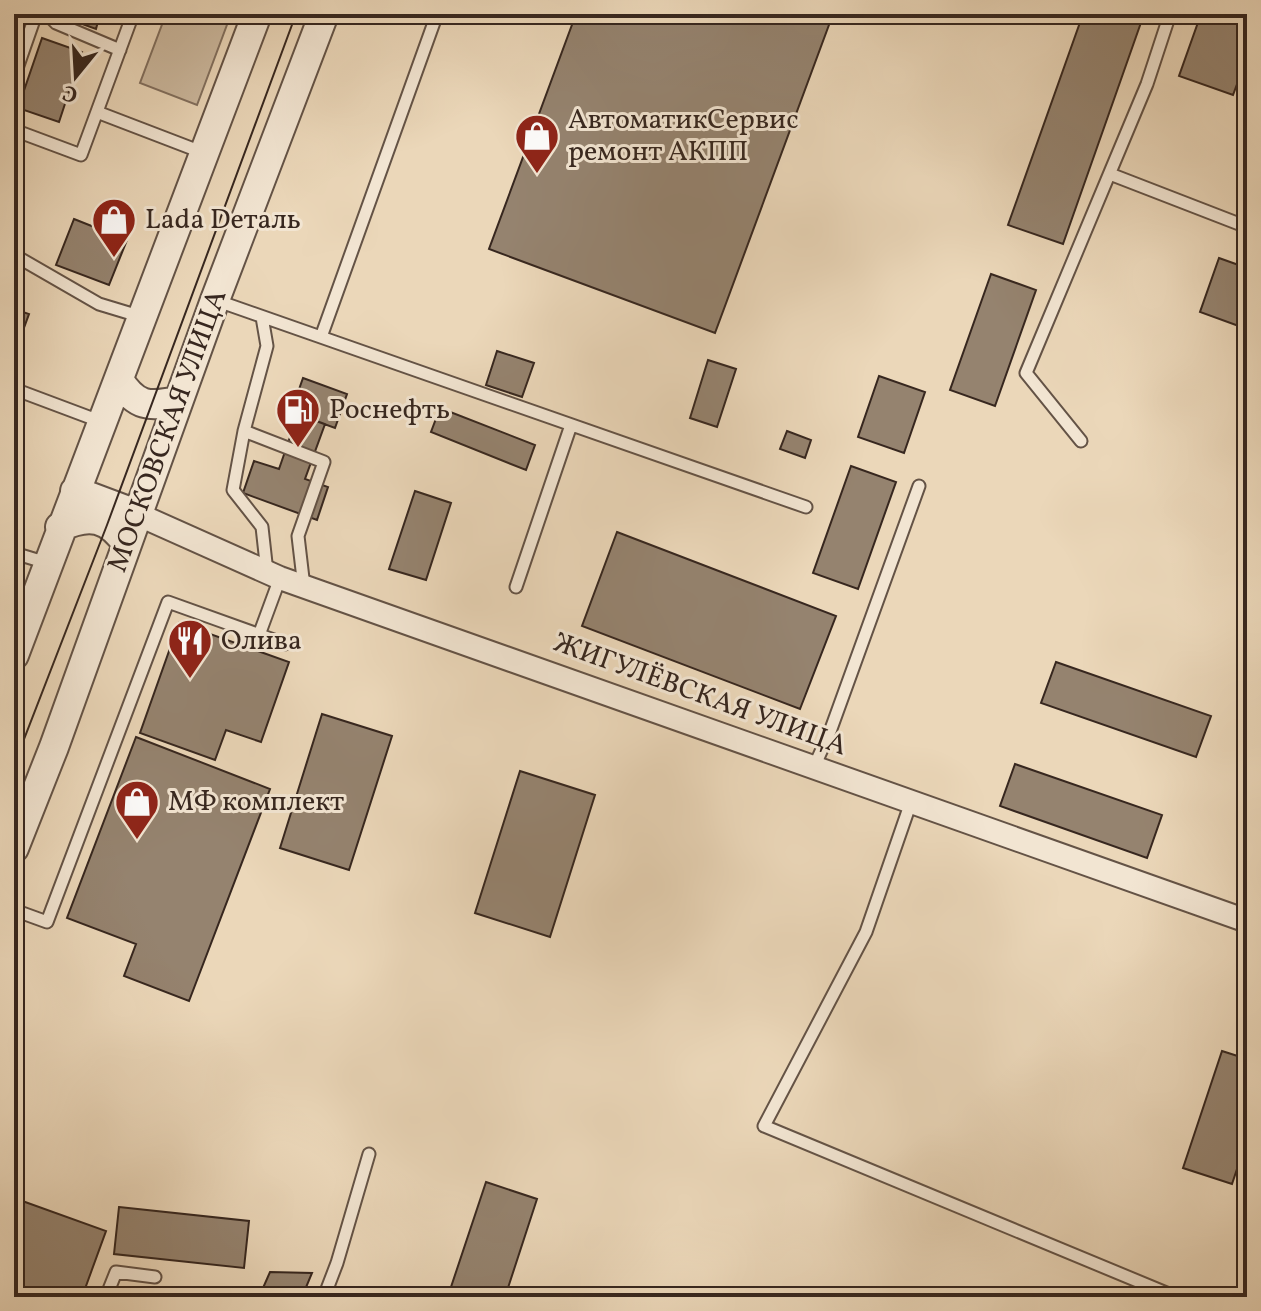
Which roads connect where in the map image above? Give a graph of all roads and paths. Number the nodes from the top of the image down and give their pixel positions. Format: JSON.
{"nodes":[{"id":1,"x":36,"y":14,"type":"edge"},
{"id":2,"x":47,"y":14,"type":"edge"},
{"id":3,"x":133,"y":14,"type":"edge"},
{"id":4,"x":257,"y":14,"type":"edge"},
{"id":5,"x":324,"y":14,"type":"edge"},
{"id":6,"x":437,"y":14,"type":"edge"},
{"id":7,"x":1170,"y":14,"type":"edge"},
{"id":8,"x":120,"y":50,"type":"junction"},
{"id":9,"x":14,"y":77,"type":"edge"},
{"id":10,"x":97,"y":112,"type":"junction"},
{"id":11,"x":14,"y":130,"type":"edge"},
{"id":12,"x":204,"y":154,"type":"junction"},
{"id":13,"x":1110,"y":174,"type":"junction"},
{"id":14,"x":1247,"y":227,"type":"edge"},
{"id":15,"x":14,"y":255,"type":"edge"},
{"id":16,"x":215,"y":300,"type":"junction"},
{"id":17,"x":143,"y":317,"type":"junction"},
{"id":18,"x":262,"y":317,"type":"junction"},
{"id":19,"x":321,"y":337,"type":"junction"},
{"id":20,"x":119,"y":380,"type":"junction"},
{"id":21,"x":14,"y":389,"type":"edge"},
{"id":22,"x":178,"y":401,"type":"junction"},
{"id":23,"x":102,"y":422,"type":"junction"},
{"id":24,"x":571,"y":425,"type":"junction"},
{"id":25,"x":244,"y":431,"type":"junction"},
{"id":26,"x":1081,"y":441,"type":"dead end"},
{"id":27,"x":919,"y":486,"type":"dead end"},
{"id":28,"x":75,"y":491,"type":"junction"},
{"id":29,"x":806,"y":507,"type":"dead end"},
{"id":30,"x":139,"y":515,"type":"junction"},
{"id":31,"x":60,"y":527,"type":"junction"},
{"id":32,"x":127,"y":544,"type":"junction"},
{"id":33,"x":14,"y":553,"type":"edge"},
{"id":34,"x":48,"y":563,"type":"junction"},
{"id":35,"x":273,"y":576,"type":"junction"},
{"id":36,"x":304,"y":587,"type":"junction"},
{"id":37,"x":516,"y":587,"type":"dead end"},
{"id":38,"x":259,"y":635,"type":"junction"},
{"id":39,"x":285,"y":644,"type":"dead end"},
{"id":40,"x":14,"y":655,"type":"edge"},
{"id":41,"x":814,"y":767,"type":"junction"},
{"id":42,"x":911,"y":802,"type":"junction"},
{"id":43,"x":14,"y":848,"type":"edge"},
{"id":44,"x":14,"y":910,"type":"edge"},
{"id":45,"x":1247,"y":921,"type":"edge"},
{"id":46,"x":369,"y":1154,"type":"dead end"},
{"id":47,"x":155,"y":1277,"type":"dead end"},
{"id":48,"x":106,"y":1297,"type":"edge"},
{"id":49,"x":324,"y":1297,"type":"edge"},
{"id":50,"x":1176,"y":1297,"type":"edge"}],
"edges":[{"from":1,"to":9,"type":"lane"},
{"from":2,"to":8,"type":"lane"},
{"from":3,"to":8,"type":"lane"},
{"from":4,"to":12,"type":"street"},
{"from":5,"to":16,"type":"street","name":"МОСКОВСКАЯ УЛИЦА"},
{"from":6,"to":19,"type":"lane"},
{"from":7,"to":13,"type":"lane"},
{"from":8,"to":10,"type":"lane"},
{"from":10,"to":11,"type":"lane"},
{"from":10,"to":12,"type":"lane"},
{"from":12,"to":17,"type":"street"},
{"from":13,"to":14,"type":"lane"},
{"from":13,"to":26,"type":"lane"},
{"from":15,"to":17,"type":"lane"},
{"from":16,"to":18,"type":"lane"},
{"from":16,"to":22,"type":"street","name":"МОСКОВСКАЯ УЛИЦА"},
{"from":17,"to":20,"type":"street"},
{"from":18,"to":19,"type":"lane"},
{"from":18,"to":25,"type":"lane"},
{"from":19,"to":24,"type":"lane"},
{"from":20,"to":22,"type":"street"},
{"from":20,"to":23,"type":"street"},
{"from":21,"to":23,"type":"lane"},
{"from":22,"to":30,"type":"street","name":"МОСКОВСКАЯ УЛИЦА"},
{"from":23,"to":28,"type":"street"},
{"from":24,"to":29,"type":"lane"},
{"from":24,"to":37,"type":"lane"},
{"from":25,"to":35,"type":"lane"},
{"from":25,"to":36,"type":"lane"},
{"from":27,"to":41,"type":"lane"},
{"from":28,"to":30,"type":"street"},
{"from":28,"to":31,"type":"street"},
{"from":30,"to":32,"type":"street","name":"МОСКОВСКАЯ УЛИЦА"},
{"from":30,"to":35,"type":"street","name":"ЖИГУЛЁВСКАЯ УЛИЦА"},
{"from":31,"to":32,"type":"street"},
{"from":31,"to":34,"type":"street"},
{"from":32,"to":43,"type":"street","name":"МОСКОВСКАЯ УЛИЦА"},
{"from":33,"to":34,"type":"lane"},
{"from":34,"to":40,"type":"street"},
{"from":35,"to":36,"type":"street","name":"ЖИГУЛЁВСКАЯ УЛИЦА"},
{"from":35,"to":38,"type":"lane"},
{"from":36,"to":41,"type":"street","name":"ЖИГУЛЁВСКАЯ УЛИЦА"},
{"from":38,"to":39,"type":"lane"},
{"from":38,"to":44,"type":"lane"},
{"from":41,"to":42,"type":"street","name":"ЖИГУЛЁВСКАЯ УЛИЦА"},
{"from":42,"to":45,"type":"street","name":"ЖИГУЛЁВСКАЯ УЛИЦА"},
{"from":42,"to":50,"type":"lane"},
{"from":46,"to":49,"type":"lane"},
{"from":47,"to":48,"type":"lane"}]}
